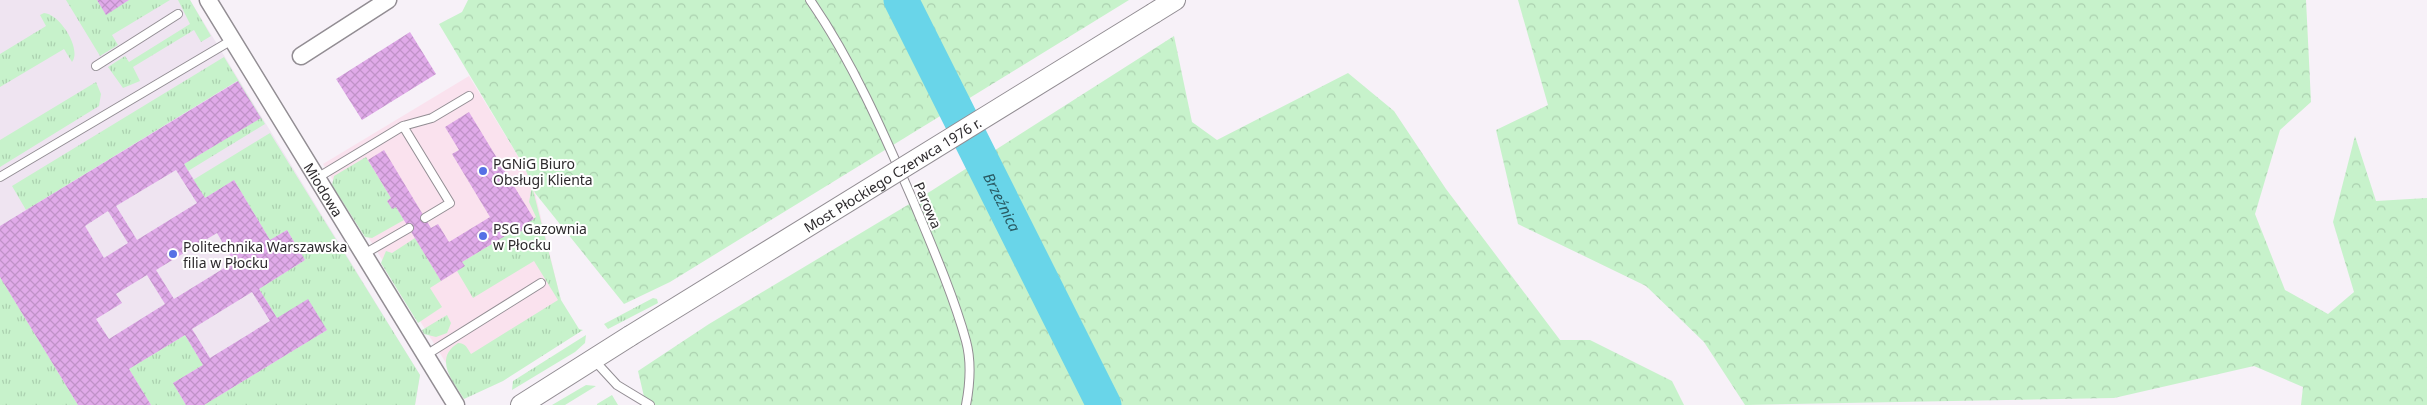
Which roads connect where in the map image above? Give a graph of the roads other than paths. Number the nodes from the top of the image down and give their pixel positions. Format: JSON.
{"nodes":[{"id":1,"x":208,"y":0,"type":"edge"},
{"id":2,"x":388,"y":0,"type":"edge"},
{"id":3,"x":810,"y":0,"type":"edge"},
{"id":4,"x":1176,"y":0,"type":"edge"},
{"id":5,"x":178,"y":14,"type":"dead end"},
{"id":6,"x":232,"y":40,"type":"junction"},
{"id":7,"x":301,"y":56,"type":"dead end"},
{"id":8,"x":96,"y":66,"type":"dead end"},
{"id":9,"x":469,"y":96,"type":"dead end"},
{"id":10,"x":404,"y":126,"type":"junction"},
{"id":11,"x":0,"y":177,"type":"edge"},
{"id":12,"x":317,"y":178,"type":"junction"},
{"id":13,"x":425,"y":218,"type":"dead end"},
{"id":14,"x":409,"y":228,"type":"dead end"},
{"id":15,"x":364,"y":254,"type":"junction"},
{"id":16,"x":541,"y":283,"type":"dead end"},
{"id":17,"x":426,"y":355,"type":"junction"},
{"id":18,"x":594,"y":360,"type":"junction"},
{"id":19,"x":456,"y":405,"type":"edge"},
{"id":20,"x":521,"y":405,"type":"edge"},
{"id":21,"x":650,"y":405,"type":"edge"},
{"id":22,"x":966,"y":405,"type":"edge"}],
"edges":[{"from":1,"to":6,"type":"street","name":"Miodowa"},
{"from":2,"to":7,"type":"street"},
{"from":3,"to":22,"type":"lane","name":"Parowa"},
{"from":4,"to":18,"type":"street","name":"Most Płockiego Czerwca 1976 r.","bridge":true},
{"from":5,"to":8,"type":"lane"},
{"from":6,"to":11,"type":"lane"},
{"from":6,"to":12,"type":"street","name":"Miodowa"},
{"from":9,"to":10,"type":"lane"},
{"from":10,"to":12,"type":"lane"},
{"from":10,"to":13,"type":"lane"},
{"from":12,"to":15,"type":"street","name":"Miodowa"},
{"from":14,"to":15,"type":"lane"},
{"from":15,"to":17,"type":"street","name":"Miodowa"},
{"from":16,"to":17,"type":"lane"},
{"from":17,"to":19,"type":"street","name":"Miodowa"},
{"from":18,"to":20,"type":"street","name":"Most Płockiego Czerwca 1976 r."},
{"from":18,"to":21,"type":"lane"}]}
